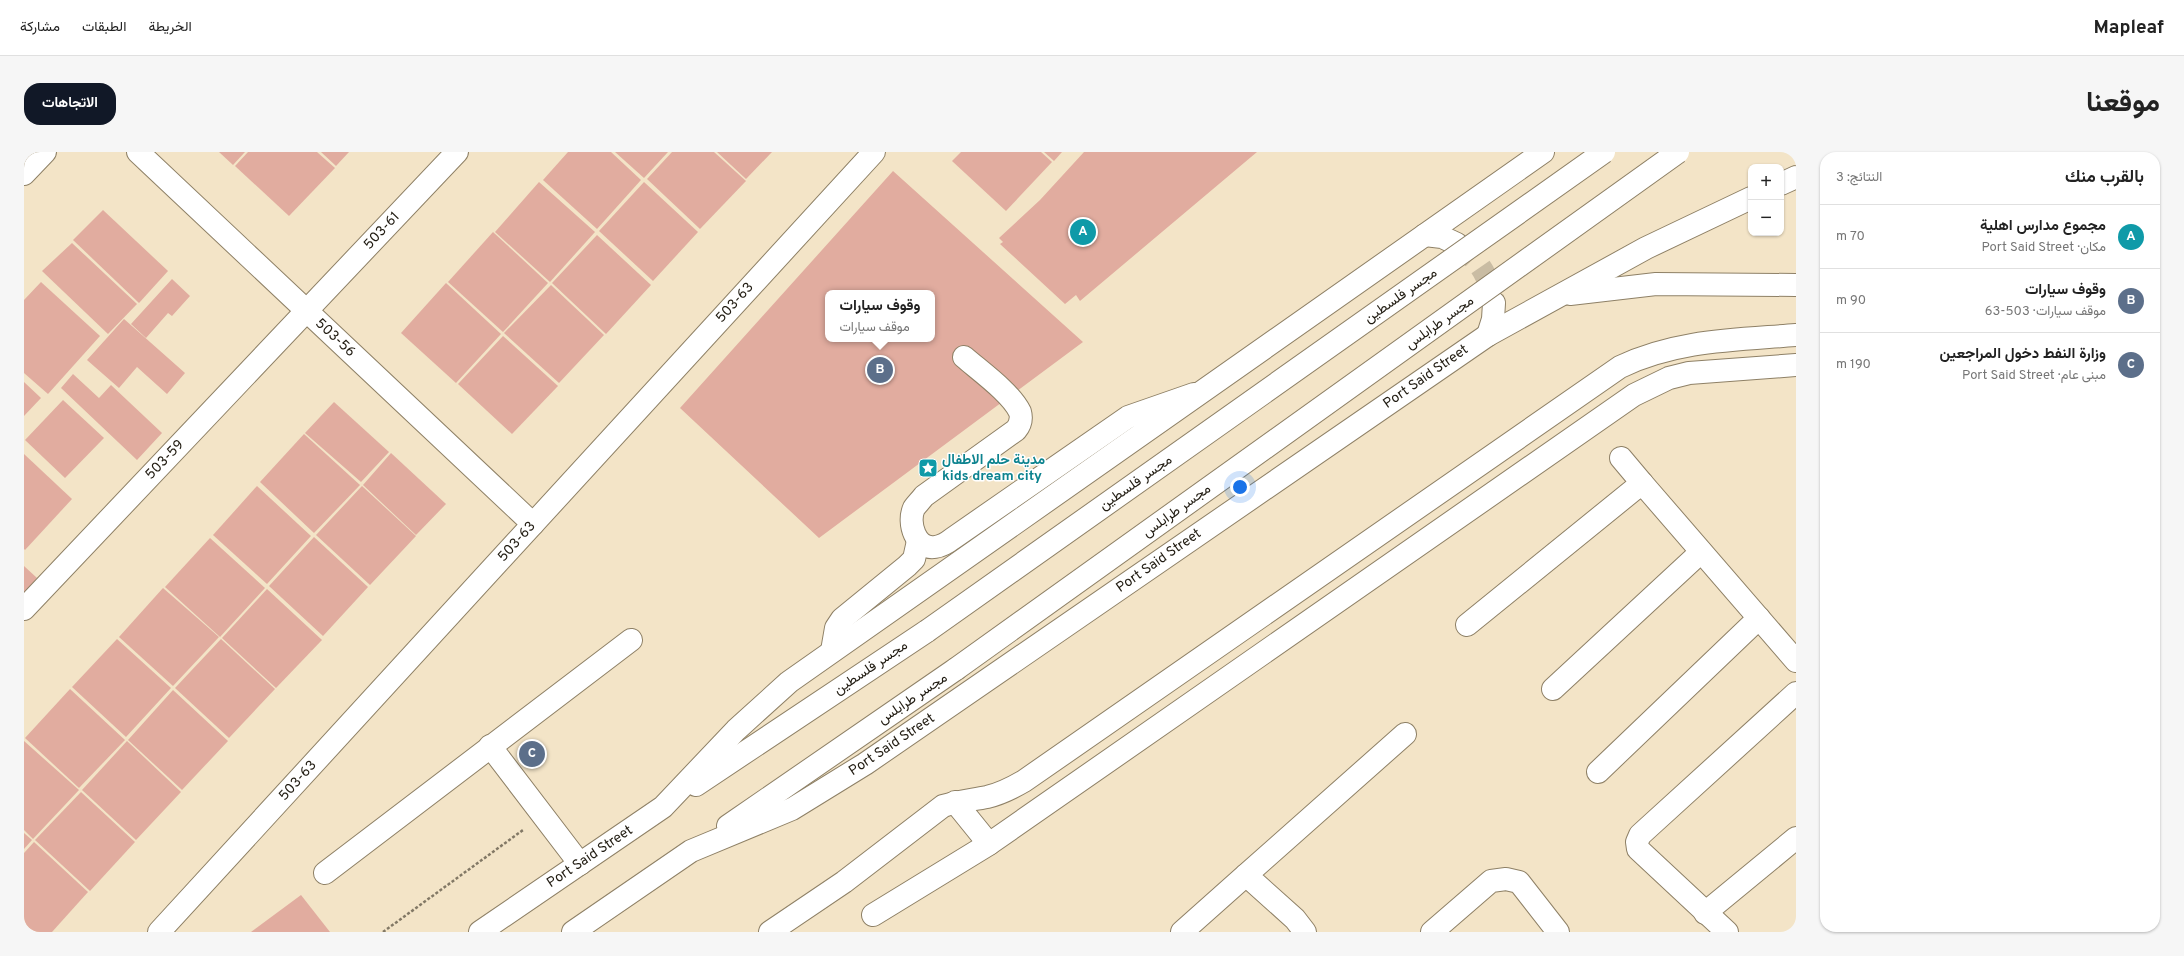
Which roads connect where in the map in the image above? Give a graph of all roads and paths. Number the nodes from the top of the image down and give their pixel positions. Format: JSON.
{"nodes":[{"id":1,"x":45,"y":152,"type":"edge"},
{"id":2,"x":138,"y":152,"type":"edge"},
{"id":3,"x":457,"y":152,"type":"edge"},
{"id":4,"x":874,"y":152,"type":"edge"},
{"id":5,"x":1543,"y":152,"type":"edge"},
{"id":6,"x":1604,"y":152,"type":"edge"},
{"id":7,"x":1678,"y":152,"type":"edge"},
{"id":8,"x":24,"y":174,"type":"edge"},
{"id":9,"x":1796,"y":177,"type":"edge"},
{"id":10,"x":1784,"y":183,"type":"edge"},
{"id":11,"x":1748,"y":199,"type":"edge"},
{"id":12,"x":1425,"y":235,"type":"junction"},
{"id":13,"x":1457,"y":244,"type":"tunnel mouth"},
{"id":14,"x":1796,"y":285,"type":"edge"},
{"id":15,"x":1559,"y":296,"type":"junction"},
{"id":16,"x":1494,"y":303,"type":"tunnel mouth"},
{"id":17,"x":307,"y":311,"type":"junction"},
{"id":18,"x":1488,"y":335,"type":"junction"},
{"id":19,"x":1796,"y":335,"type":"edge"},
{"id":20,"x":964,"y":357,"type":"dead end"},
{"id":21,"x":1796,"y":365,"type":"edge"},
{"id":22,"x":1204,"y":390,"type":"junction"},
{"id":23,"x":1621,"y":458,"type":"dead end"},
{"id":24,"x":1642,"y":483,"type":"junction"},
{"id":25,"x":533,"y":524,"type":"junction"},
{"id":26,"x":918,"y":541,"type":"junction"},
{"id":27,"x":1701,"y":552,"type":"junction"},
{"id":28,"x":24,"y":608,"type":"edge"},
{"id":29,"x":1759,"y":618,"type":"junction"},
{"id":30,"x":1467,"y":625,"type":"dead end"},
{"id":31,"x":631,"y":640,"type":"dead end"},
{"id":32,"x":832,"y":651,"type":"junction"},
{"id":33,"x":1796,"y":661,"type":"edge"},
{"id":34,"x":1553,"y":690,"type":"dead end"},
{"id":35,"x":1796,"y":693,"type":"edge"},
{"id":36,"x":1406,"y":734,"type":"dead end"},
{"id":37,"x":490,"y":746,"type":"junction"},
{"id":38,"x":1598,"y":772,"type":"dead end"},
{"id":39,"x":955,"y":802,"type":"junction"},
{"id":40,"x":664,"y":807,"type":"junction"},
{"id":41,"x":543,"y":816,"type":"junction"},
{"id":42,"x":1796,"y":838,"type":"edge"},
{"id":43,"x":989,"y":844,"type":"junction"},
{"id":44,"x":691,"y":851,"type":"junction"},
{"id":45,"x":580,"y":864,"type":"junction"},
{"id":46,"x":325,"y":873,"type":"dead end"},
{"id":47,"x":1246,"y":874,"type":"junction"},
{"id":48,"x":1705,"y":914,"type":"junction"},
{"id":49,"x":873,"y":915,"type":"dead end"},
{"id":50,"x":159,"y":932,"type":"edge"},
{"id":51,"x":383,"y":932,"type":"edge"},
{"id":52,"x":480,"y":932,"type":"edge"},
{"id":53,"x":573,"y":932,"type":"edge"},
{"id":54,"x":770,"y":932,"type":"edge"},
{"id":55,"x":1182,"y":932,"type":"edge"},
{"id":56,"x":1305,"y":932,"type":"edge"},
{"id":57,"x":1432,"y":932,"type":"edge"},
{"id":58,"x":1558,"y":932,"type":"edge"},
{"id":59,"x":1727,"y":932,"type":"edge"}],
"edges":[{"from":1,"to":8,"type":"main road"},
{"from":2,"to":17,"type":"main road","name":"503-56"},
{"from":3,"to":17,"type":"main road","name":"503-61"},
{"from":4,"to":25,"type":"main road","name":"503-63"},
{"from":5,"to":12,"type":"main road","name":"Port Said Street"},
{"from":6,"to":40,"type":"main road","name":"مجسر فلسطين","bridge":true},
{"from":7,"to":44,"type":"main road","name":"مجسر طرابلس","bridge":true},
{"from":9,"to":10,"type":"main road"},
{"from":11,"to":15,"type":"main road","name":"Port Said Street"},
{"from":12,"to":13,"type":"main road"},
{"from":12,"to":22,"type":"main road","name":"Port Said Street"},
{"from":14,"to":15,"type":"main road"},
{"from":15,"to":18,"type":"main road","name":"Port Said Street"},
{"from":16,"to":18,"type":"main road"},
{"from":17,"to":25,"type":"main road","name":"503-56"},
{"from":17,"to":28,"type":"main road","name":"503-59"},
{"from":18,"to":44,"type":"main road","name":"Port Said Street"},
{"from":19,"to":39,"type":"main road"},
{"from":20,"to":26,"type":"main road"},
{"from":21,"to":43,"type":"main road"},
{"from":22,"to":26,"type":"main road"},
{"from":22,"to":32,"type":"main road","name":"Port Said Street"},
{"from":23,"to":24,"type":"main road"},
{"from":24,"to":27,"type":"main road"},
{"from":24,"to":30,"type":"main road"},
{"from":25,"to":50,"type":"main road","name":"503-63"},
{"from":26,"to":32,"type":"main road"},
{"from":27,"to":29,"type":"main road"},
{"from":27,"to":34,"type":"main road"},
{"from":29,"to":33,"type":"main road"},
{"from":29,"to":38,"type":"main road"},
{"from":31,"to":37,"type":"main road"},
{"from":32,"to":40,"type":"main road","name":"Port Said Street"},
{"from":35,"to":48,"type":"main road"},
{"from":36,"to":47,"type":"main road"},
{"from":37,"to":41,"type":"main road"},
{"from":37,"to":46,"type":"main road"},
{"from":39,"to":43,"type":"main road"},
{"from":39,"to":54,"type":"main road"},
{"from":40,"to":45,"type":"main road","name":"Port Said Street"},
{"from":41,"to":45,"type":"main road"},
{"from":41,"to":51,"type":"path"},
{"from":42,"to":48,"type":"main road"},
{"from":43,"to":49,"type":"main road"},
{"from":44,"to":53,"type":"main road","name":"Port Said Street"},
{"from":45,"to":52,"type":"main road","name":"Port Said Street"},
{"from":47,"to":55,"type":"main road"},
{"from":47,"to":56,"type":"main road"},
{"from":48,"to":59,"type":"main road"},
{"from":57,"to":58,"type":"main road"}]}
